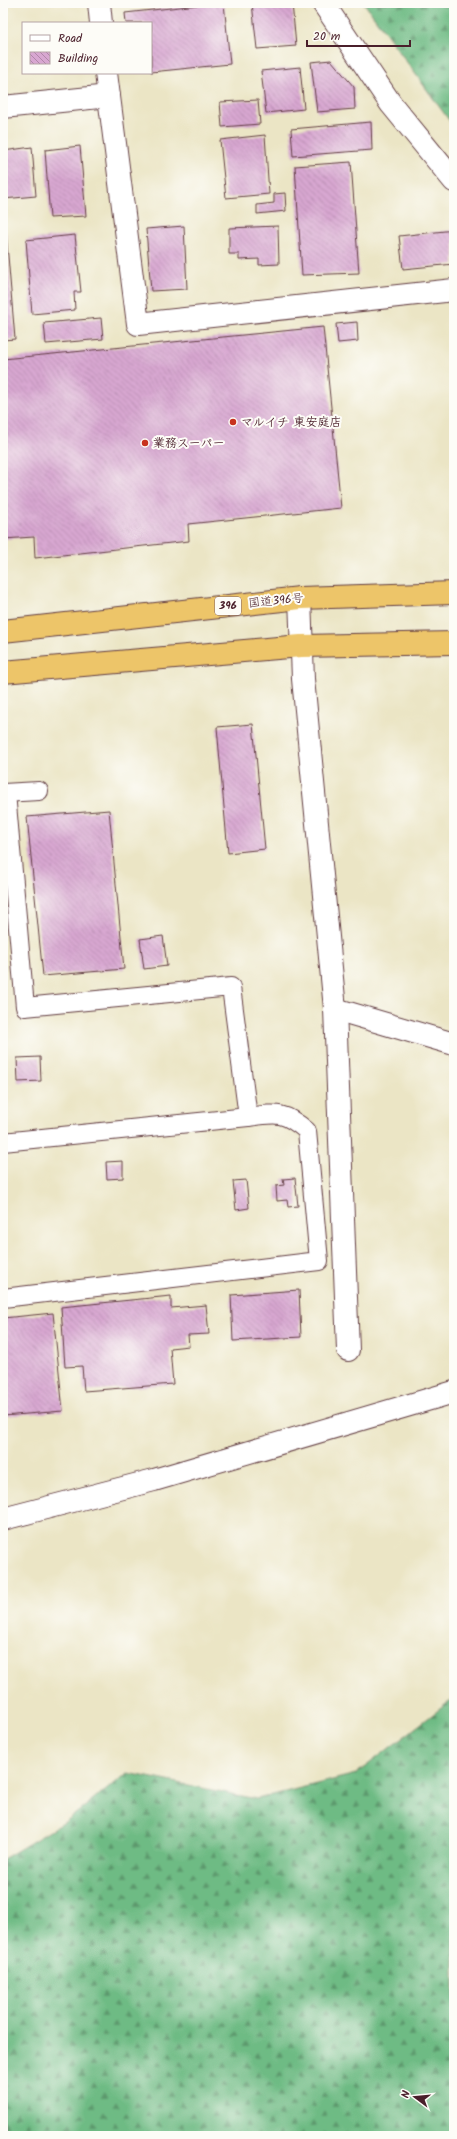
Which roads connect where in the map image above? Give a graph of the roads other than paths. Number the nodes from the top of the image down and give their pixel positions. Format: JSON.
{"nodes":[{"id":1,"x":99,"y":3,"type":"edge"},
{"id":2,"x":323,"y":3,"type":"edge"},
{"id":3,"x":101,"y":22,"type":"edge"},
{"id":4,"x":106,"y":74,"type":"edge"},
{"id":5,"x":109,"y":96,"type":"junction"},
{"id":6,"x":3,"y":107,"type":"edge"},
{"id":7,"x":454,"y":181,"type":"edge"},
{"id":8,"x":454,"y":290,"type":"edge"},
{"id":9,"x":454,"y":593,"type":"edge"},
{"id":10,"x":300,"y":598,"type":"junction"},
{"id":11,"x":3,"y":631,"type":"edge"},
{"id":12,"x":454,"y":643,"type":"edge"},
{"id":13,"x":301,"y":646,"type":"junction"},
{"id":14,"x":3,"y":672,"type":"edge"},
{"id":15,"x":39,"y":791,"type":"dead end"},
{"id":16,"x":4,"y":793,"type":"edge"},
{"id":17,"x":335,"y":1009,"type":"junction"},
{"id":18,"x":454,"y":1044,"type":"edge"},
{"id":19,"x":248,"y":1117,"type":"junction"},
{"id":20,"x":3,"y":1142,"type":"edge"},
{"id":21,"x":3,"y":1298,"type":"edge"},
{"id":22,"x":348,"y":1350,"type":"dead end"},
{"id":23,"x":454,"y":1392,"type":"edge"},
{"id":24,"x":3,"y":1519,"type":"edge"}],
"edges":[{"from":1,"to":3,"type":"street"},
{"from":2,"to":7,"type":"street"},
{"from":4,"to":5,"type":"street"},
{"from":5,"to":6,"type":"street"},
{"from":5,"to":8,"type":"street"},
{"from":9,"to":10,"type":"highway","name":"国道396号","number":"396"},
{"from":10,"to":11,"type":"highway","name":"国道396号","number":"396"},
{"from":10,"to":13,"type":"street"},
{"from":12,"to":13,"type":"highway"},
{"from":13,"to":14,"type":"highway"},
{"from":13,"to":17,"type":"street"},
{"from":15,"to":16,"type":"lane"},
{"from":16,"to":19,"type":"lane"},
{"from":17,"to":18,"type":"street"},
{"from":17,"to":22,"type":"street"},
{"from":19,"to":20,"type":"lane"},
{"from":19,"to":21,"type":"lane"},
{"from":23,"to":24,"type":"street"}]}
